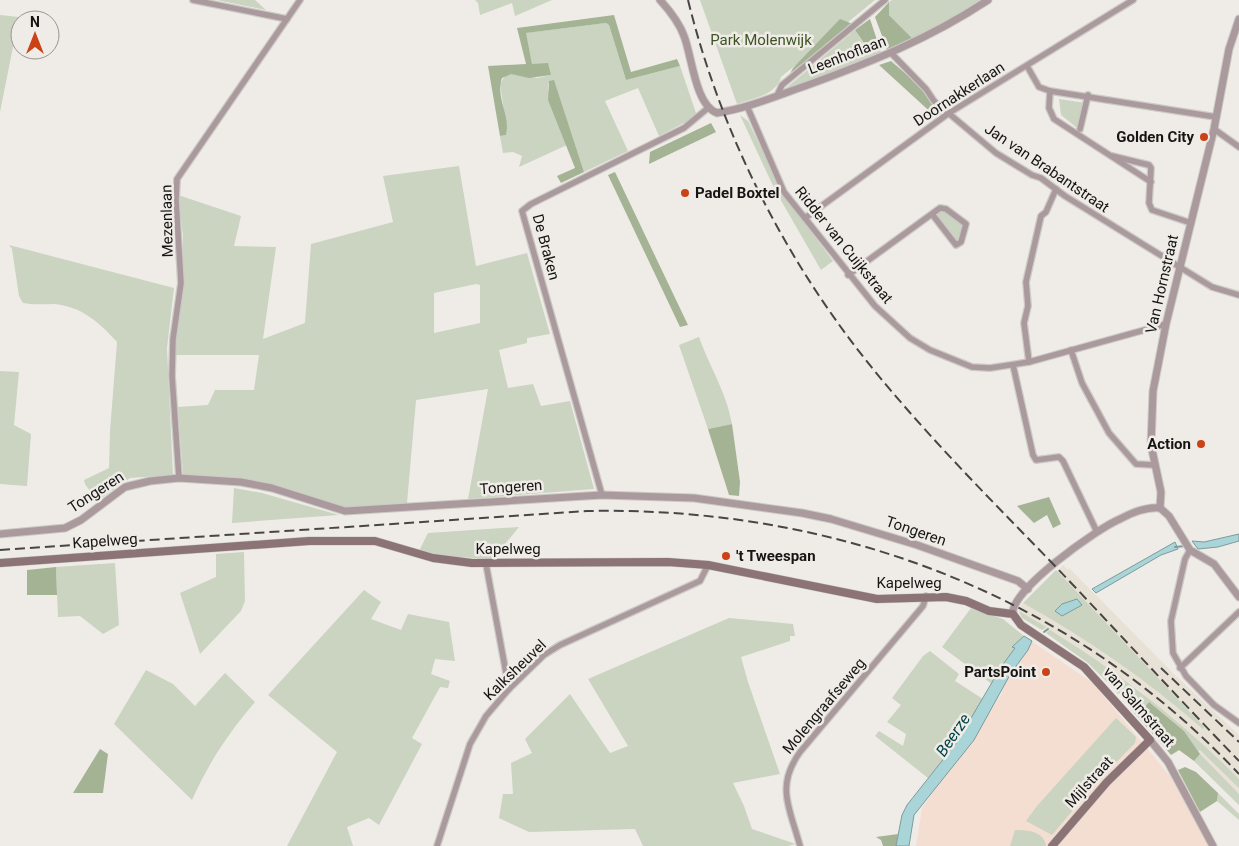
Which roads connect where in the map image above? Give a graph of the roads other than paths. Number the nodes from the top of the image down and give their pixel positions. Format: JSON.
{"nodes":[{"id":1,"x":193,"y":0,"type":"edge"},
{"id":2,"x":300,"y":0,"type":"edge"},
{"id":3,"x":660,"y":0,"type":"edge"},
{"id":4,"x":885,"y":0,"type":"edge"},
{"id":5,"x":988,"y":0,"type":"edge"},
{"id":6,"x":1133,"y":0,"type":"edge"},
{"id":7,"x":287,"y":19,"type":"junction"},
{"id":8,"x":1239,"y":19,"type":"edge"},
{"id":9,"x":892,"y":54,"type":"junction"},
{"id":10,"x":1027,"y":66,"type":"junction"},
{"id":11,"x":1050,"y":91,"type":"junction"},
{"id":12,"x":1088,"y":95,"type":"junction"},
{"id":13,"x":777,"y":96,"type":"junction"},
{"id":14,"x":747,"y":106,"type":"junction"},
{"id":15,"x":708,"y":108,"type":"junction"},
{"id":16,"x":949,"y":113,"type":"junction"},
{"id":17,"x":1216,"y":117,"type":"junction"},
{"id":18,"x":1214,"y":128,"type":"junction"},
{"id":19,"x":1080,"y":129,"type":"dead end"},
{"id":20,"x":1239,"y":147,"type":"edge"},
{"id":21,"x":1108,"y":156,"type":"junction"},
{"id":22,"x":1151,"y":182,"type":"junction"},
{"id":23,"x":1056,"y":189,"type":"junction"},
{"id":24,"x":932,"y":214,"type":"junction"},
{"id":25,"x":805,"y":218,"type":"junction"},
{"id":26,"x":1191,"y":223,"type":"junction"},
{"id":27,"x":1180,"y":267,"type":"junction"},
{"id":28,"x":848,"y":274,"type":"junction"},
{"id":29,"x":1239,"y":295,"type":"edge"},
{"id":30,"x":1166,"y":324,"type":"junction"},
{"id":31,"x":1071,"y":350,"type":"junction"},
{"id":32,"x":1029,"y":362,"type":"junction"},
{"id":33,"x":1013,"y":365,"type":"junction"},
{"id":34,"x":1154,"y":465,"type":"junction"},
{"id":35,"x":179,"y":478,"type":"junction"},
{"id":36,"x":602,"y":495,"type":"junction"},
{"id":37,"x":1160,"y":508,"type":"junction"},
{"id":38,"x":1097,"y":532,"type":"junction"},
{"id":39,"x":0,"y":534,"type":"edge"},
{"id":40,"x":1189,"y":549,"type":"junction"},
{"id":41,"x":0,"y":563,"type":"edge"},
{"id":42,"x":486,"y":564,"type":"junction"},
{"id":43,"x":708,"y":565,"type":"junction"},
{"id":44,"x":1028,"y":588,"type":"junction"},
{"id":45,"x":926,"y":596,"type":"junction"},
{"id":46,"x":1239,"y":597,"type":"edge"},
{"id":47,"x":1239,"y":612,"type":"edge"},
{"id":48,"x":1013,"y":614,"type":"junction"},
{"id":49,"x":1180,"y":668,"type":"junction"},
{"id":50,"x":509,"y":689,"type":"junction"},
{"id":51,"x":1239,"y":723,"type":"edge"},
{"id":52,"x":1150,"y":740,"type":"junction"},
{"id":53,"x":436,"y":846,"type":"edge"},
{"id":54,"x":800,"y":846,"type":"edge"},
{"id":55,"x":1052,"y":846,"type":"edge"},
{"id":56,"x":1213,"y":846,"type":"edge"}],
"edges":[{"from":1,"to":7,"type":"street"},
{"from":2,"to":7,"type":"street","name":"Mezenlaan"},
{"from":3,"to":15,"type":"street"},
{"from":4,"to":13,"type":"street"},
{"from":5,"to":9,"type":"street","name":"Leenhoflaan"},
{"from":6,"to":10,"type":"street","name":"Doornakkerlaan"},
{"from":7,"to":35,"type":"street","name":"Mezenlaan"},
{"from":8,"to":17,"type":"street","name":"Van Hornstraat"},
{"from":9,"to":13,"type":"street","name":"Leenhoflaan"},
{"from":9,"to":16,"type":"street","name":"Jan van Brabantstraat"},
{"from":10,"to":11,"type":"street"},
{"from":10,"to":16,"type":"street","name":"Doornakkerlaan"},
{"from":11,"to":12,"type":"street"},
{"from":11,"to":21,"type":"street"},
{"from":12,"to":17,"type":"street"},
{"from":12,"to":19,"type":"street"},
{"from":13,"to":14,"type":"street","name":"Leenhoflaan"},
{"from":14,"to":15,"type":"street","name":"Leenhoflaan"},
{"from":14,"to":25,"type":"street","name":"Ridder van Cuijkstraat"},
{"from":15,"to":36,"type":"street","name":"De Braken"},
{"from":16,"to":23,"type":"street","name":"Jan van Brabantstraat"},
{"from":16,"to":25,"type":"street","name":"Doornakkerlaan"},
{"from":17,"to":18,"type":"street","name":"Van Hornstraat"},
{"from":18,"to":20,"type":"street"},
{"from":18,"to":26,"type":"street","name":"Van Hornstraat"},
{"from":21,"to":22,"type":"street"},
{"from":21,"to":22,"type":"street"},
{"from":22,"to":26,"type":"street"},
{"from":23,"to":27,"type":"street","name":"Jan van Brabantstraat"},
{"from":23,"to":32,"type":"street"},
{"from":24,"to":24,"type":"street"},
{"from":24,"to":28,"type":"street"},
{"from":25,"to":28,"type":"street","name":"Ridder van Cuijkstraat"},
{"from":26,"to":27,"type":"street","name":"Van Hornstraat"},
{"from":27,"to":29,"type":"street","name":"Jan van Brabantstraat"},
{"from":27,"to":30,"type":"street","name":"Van Hornstraat"},
{"from":28,"to":33,"type":"street","name":"Ridder van Cuijkstraat"},
{"from":30,"to":31,"type":"street","name":"Ridder van Cuijkstraat"},
{"from":30,"to":34,"type":"street","name":"Van Hornstraat"},
{"from":31,"to":32,"type":"street","name":"Ridder van Cuijkstraat"},
{"from":31,"to":34,"type":"street"},
{"from":32,"to":33,"type":"street","name":"Ridder van Cuijkstraat"},
{"from":33,"to":38,"type":"street"},
{"from":34,"to":37,"type":"street","name":"Van Hornstraat"},
{"from":35,"to":36,"type":"street","name":"Tongeren"},
{"from":35,"to":39,"type":"street","name":"Tongeren"},
{"from":36,"to":44,"type":"street","name":"Tongeren"},
{"from":37,"to":38,"type":"street"},
{"from":37,"to":40,"type":"street"},
{"from":38,"to":44,"type":"street"},
{"from":40,"to":46,"type":"street"},
{"from":40,"to":49,"type":"street"},
{"from":41,"to":42,"type":"main road","name":"Kapelweg"},
{"from":42,"to":43,"type":"main road","name":"Kapelweg"},
{"from":42,"to":50,"type":"street"},
{"from":43,"to":45,"type":"main road","name":"Kapelweg"},
{"from":43,"to":50,"type":"street","name":"Kalksheuvel"},
{"from":44,"to":48,"type":"street"},
{"from":45,"to":48,"type":"main road","name":"Kapelweg"},
{"from":45,"to":54,"type":"street","name":"Molengraafseweg"},
{"from":47,"to":49,"type":"street"},
{"from":48,"to":52,"type":"main road","name":"van Salmstraat"},
{"from":49,"to":51,"type":"street"},
{"from":50,"to":53,"type":"street","name":"Kalksheuvel"},
{"from":52,"to":55,"type":"main road","name":"Mijlstraat"},
{"from":52,"to":56,"type":"street","name":"van Salmstraat"}]}
